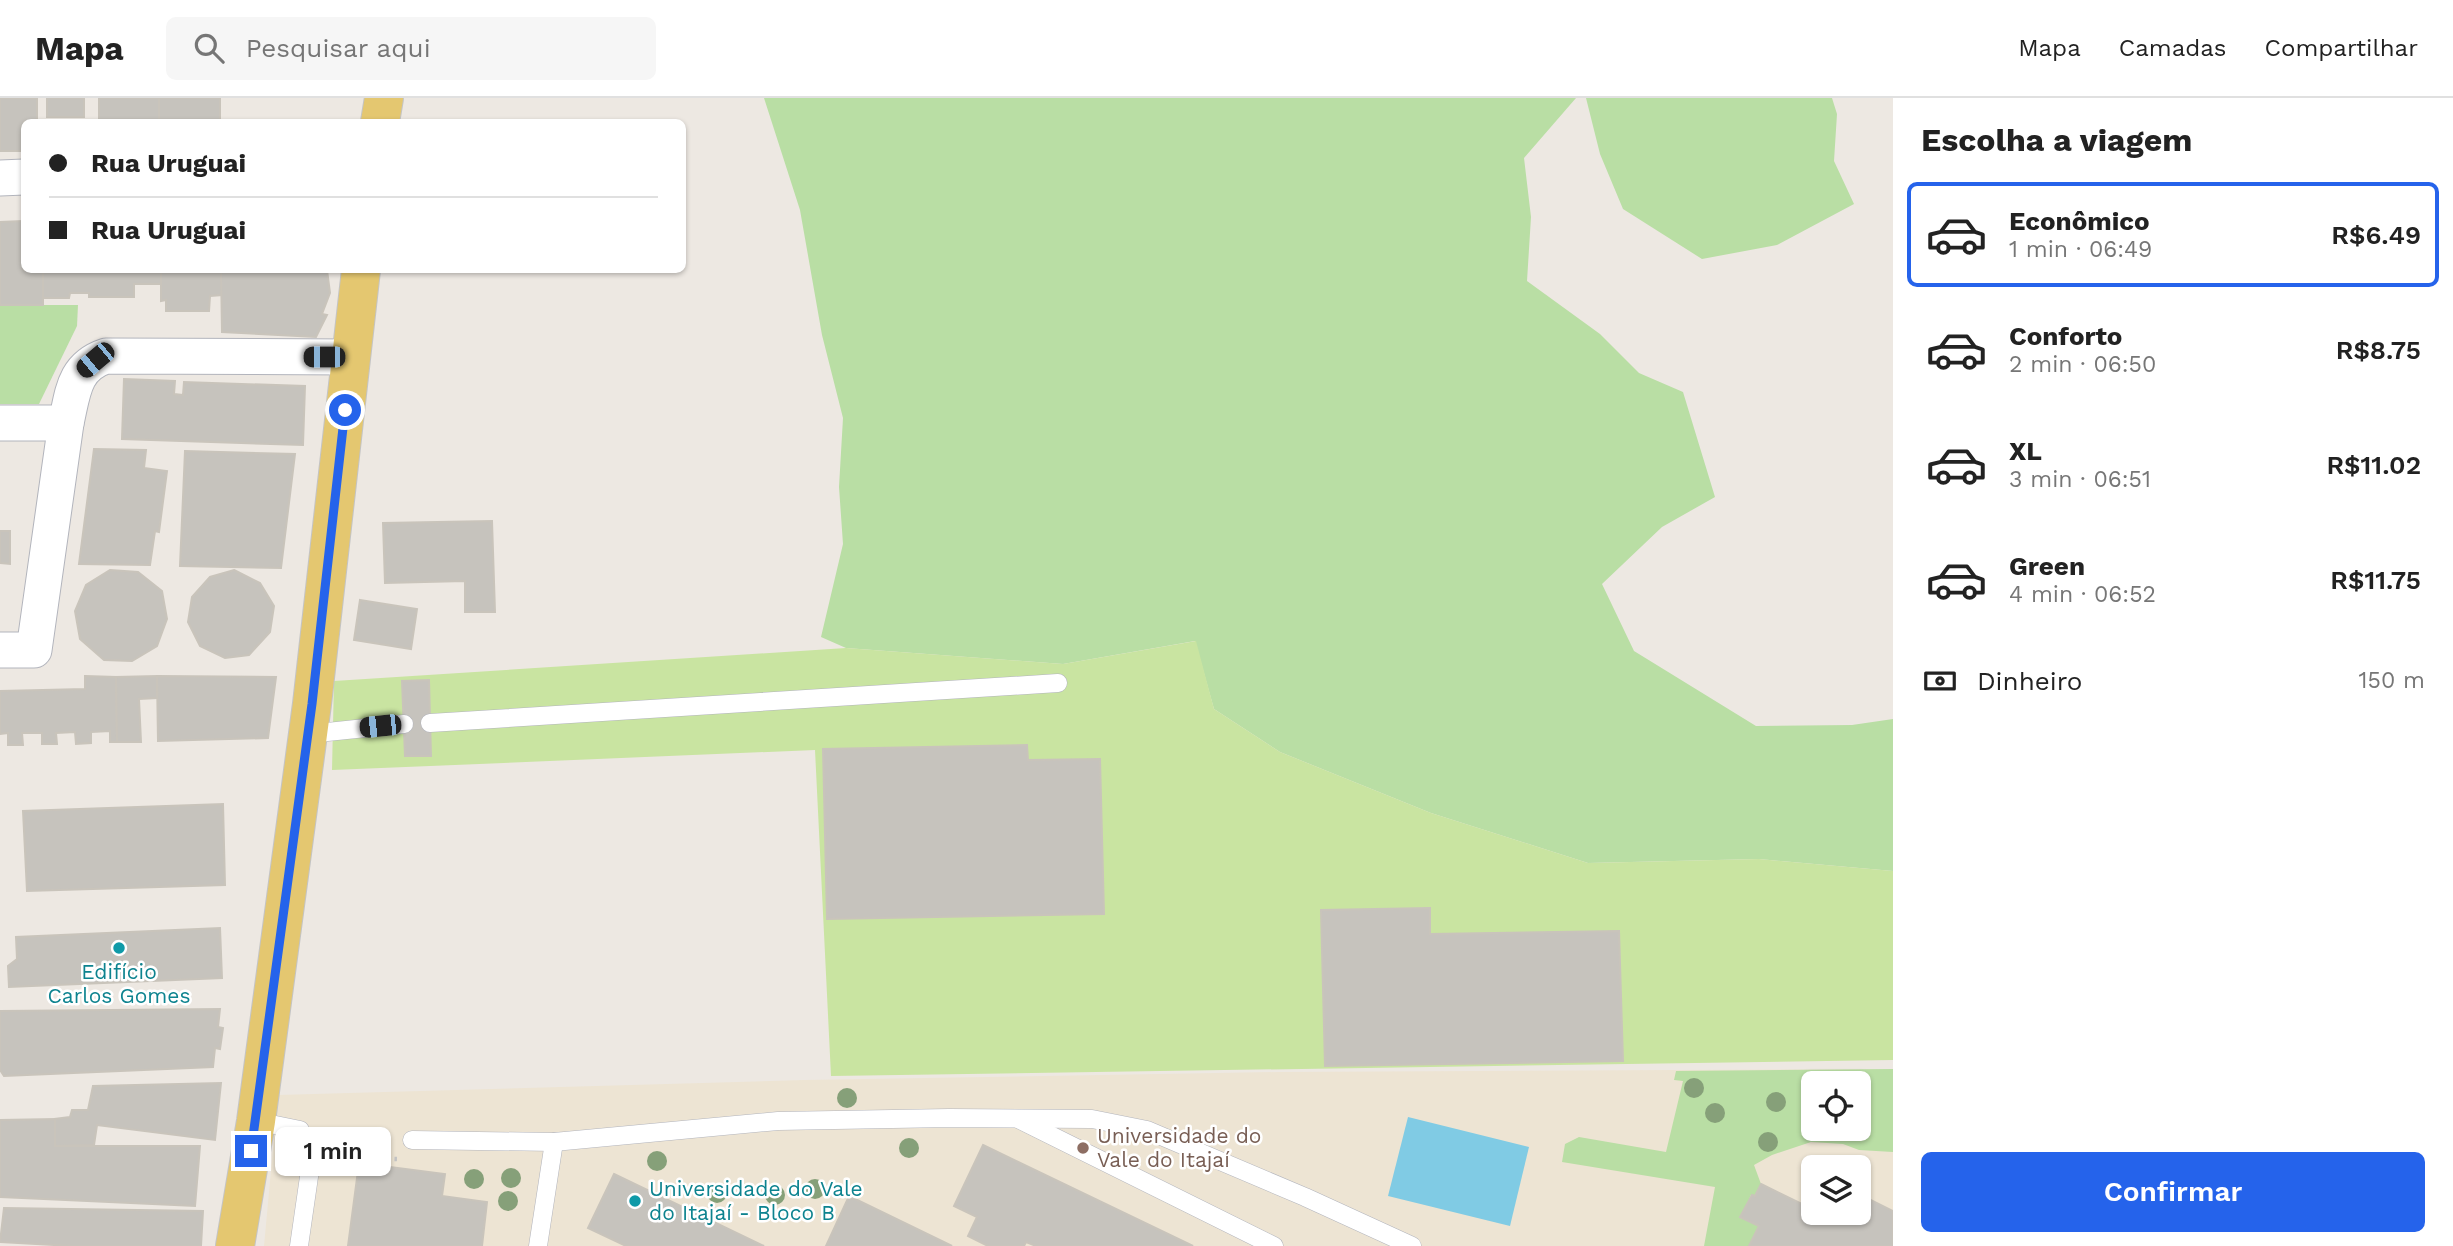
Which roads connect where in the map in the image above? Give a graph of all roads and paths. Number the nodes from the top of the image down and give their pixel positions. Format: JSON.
{"nodes":[{"id":1,"x":384,"y":98,"type":"edge"},
{"id":2,"x":380,"y":119,"type":"edge"},
{"id":3,"x":21,"y":177,"type":"edge"},
{"id":4,"x":0,"y":178,"type":"edge"},
{"id":5,"x":362,"y":273,"type":"edge"},
{"id":6,"x":351,"y":357,"type":"junction"},
{"id":7,"x":0,"y":423,"type":"edge"},
{"id":8,"x":66,"y":423,"type":"junction"},
{"id":9,"x":0,"y":650,"type":"edge"},
{"id":10,"x":1058,"y":683,"type":"dead end"},
{"id":11,"x":430,"y":723,"type":"dead end"},
{"id":12,"x":404,"y":724,"type":"dead end"},
{"id":13,"x":308,"y":734,"type":"junction"},
{"id":14,"x":1014,"y":1118,"type":"junction"},
{"id":15,"x":256,"y":1121,"type":"junction"},
{"id":16,"x":412,"y":1140,"type":"dead end"},
{"id":17,"x":554,"y":1142,"type":"junction"},
{"id":18,"x":235,"y":1246,"type":"edge"},
{"id":19,"x":299,"y":1246,"type":"edge"},
{"id":20,"x":538,"y":1246,"type":"edge"},
{"id":21,"x":1274,"y":1246,"type":"edge"},
{"id":22,"x":1412,"y":1246,"type":"edge"}],
"edges":[{"from":1,"to":2,"type":"main road"},
{"from":3,"to":4,"type":"street"},
{"from":5,"to":6,"type":"main road"},
{"from":6,"to":8,"type":"street"},
{"from":6,"to":13,"type":"main road"},
{"from":7,"to":8,"type":"street"},
{"from":8,"to":9,"type":"street"},
{"from":10,"to":11,"type":"lane"},
{"from":12,"to":13,"type":"lane"},
{"from":13,"to":15,"type":"main road"},
{"from":14,"to":17,"type":"lane"},
{"from":14,"to":21,"type":"lane"},
{"from":14,"to":22,"type":"lane"},
{"from":15,"to":18,"type":"main road"},
{"from":15,"to":19,"type":"lane"},
{"from":16,"to":17,"type":"lane"},
{"from":17,"to":20,"type":"lane"}]}
